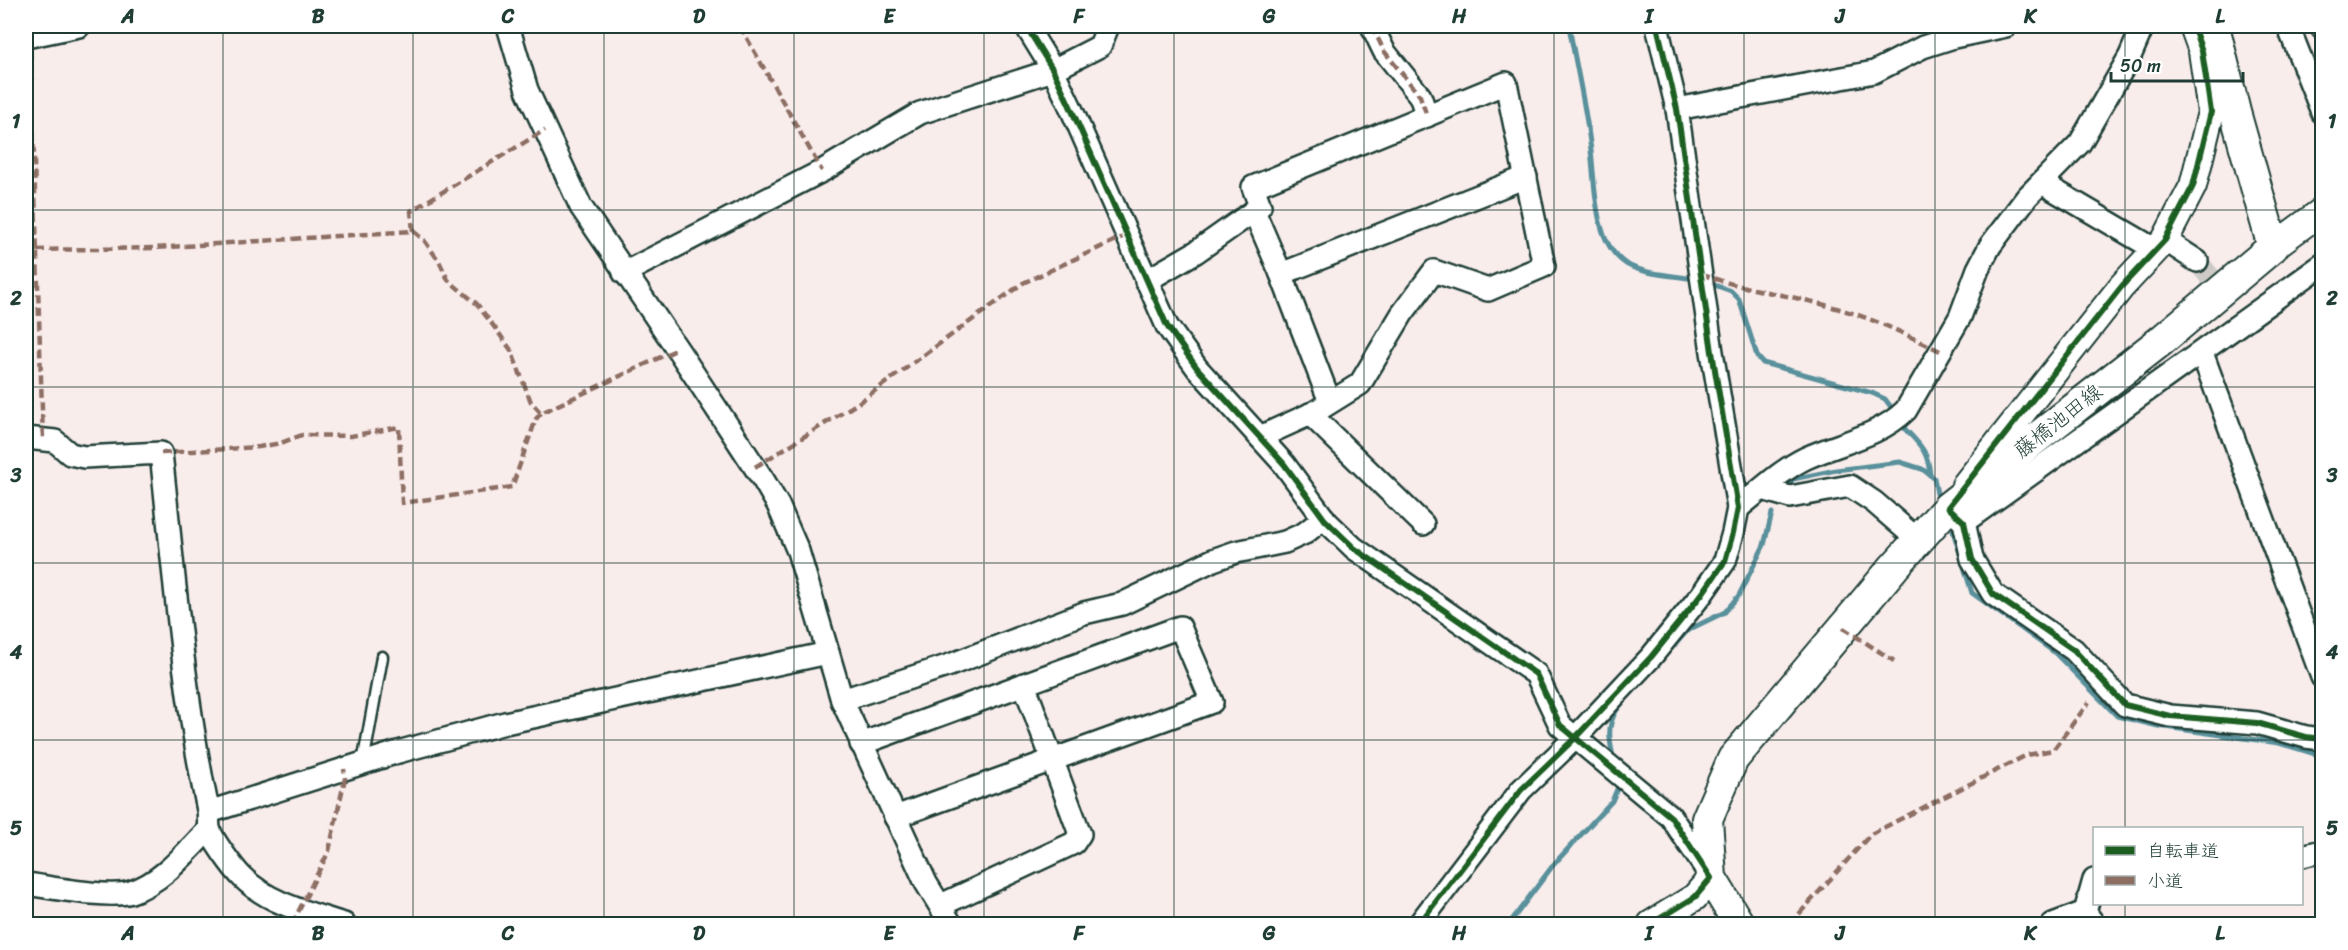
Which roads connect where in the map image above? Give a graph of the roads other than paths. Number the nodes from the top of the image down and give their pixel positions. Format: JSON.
{"nodes":[{"id":1,"x":80,"y":26,"type":"edge"},
{"id":2,"x":509,"y":26,"type":"edge"},
{"id":3,"x":1026,"y":26,"type":"edge"},
{"id":4,"x":1108,"y":26,"type":"edge"},
{"id":5,"x":1372,"y":26,"type":"edge"},
{"id":6,"x":1657,"y":26,"type":"edge"},
{"id":7,"x":2006,"y":26,"type":"edge"},
{"id":8,"x":2144,"y":26,"type":"edge"},
{"id":9,"x":2193,"y":26,"type":"edge"},
{"id":10,"x":2214,"y":26,"type":"edge"},
{"id":11,"x":2288,"y":26,"type":"edge"},
{"id":12,"x":55,"y":27,"type":"edge"},
{"id":13,"x":26,"y":37,"type":"edge"},
{"id":14,"x":1053,"y":70,"type":"junction"},
{"id":15,"x":1677,"y":109,"type":"junction"},
{"id":16,"x":2322,"y":112,"type":"edge"},
{"id":17,"x":1427,"y":116,"type":"junction"},
{"id":18,"x":1526,"y":177,"type":"junction"},
{"id":19,"x":2042,"y":183,"type":"junction"},
{"id":20,"x":1254,"y":211,"type":"junction"},
{"id":21,"x":2322,"y":211,"type":"edge"},
{"id":22,"x":2161,"y":245,"type":"junction"},
{"id":23,"x":2273,"y":247,"type":"junction"},
{"id":24,"x":2197,"y":261,"type":"tunnel mouth"},
{"id":25,"x":2322,"y":265,"type":"edge"},
{"id":26,"x":624,"y":273,"type":"junction"},
{"id":27,"x":1281,"y":274,"type":"junction"},
{"id":28,"x":1146,"y":280,"type":"junction"},
{"id":29,"x":2202,"y":352,"type":"junction"},
{"id":30,"x":1330,"y":402,"type":"junction"},
{"id":31,"x":1310,"y":414,"type":"junction"},
{"id":32,"x":1260,"y":437,"type":"junction"},
{"id":33,"x":26,"y":438,"type":"edge"},
{"id":34,"x":1762,"y":489,"type":"junction"},
{"id":35,"x":1738,"y":508,"type":"junction"},
{"id":36,"x":1956,"y":514,"type":"junction"},
{"id":37,"x":1324,"y":518,"type":"junction"},
{"id":38,"x":1423,"y":524,"type":"dead end"},
{"id":39,"x":1918,"y":540,"type":"junction"},
{"id":40,"x":828,"y":653,"type":"junction"},
{"id":41,"x":382,"y":657,"type":"dead end"},
{"id":42,"x":2322,"y":677,"type":"edge"},
{"id":43,"x":1024,"y":684,"type":"junction"},
{"id":44,"x":842,"y":700,"type":"junction"},
{"id":45,"x":1575,"y":738,"type":"junction"},
{"id":46,"x":2322,"y":740,"type":"edge"},
{"id":47,"x":861,"y":744,"type":"junction"},
{"id":48,"x":1052,"y":760,"type":"junction"},
{"id":49,"x":363,"y":764,"type":"junction"},
{"id":50,"x":895,"y":817,"type":"junction"},
{"id":51,"x":209,"y":820,"type":"junction"},
{"id":52,"x":2322,"y":851,"type":"edge"},
{"id":53,"x":2303,"y":856,"type":"edge"},
{"id":54,"x":1711,"y":878,"type":"junction"},
{"id":55,"x":26,"y":884,"type":"edge"},
{"id":56,"x":2093,"y":890,"type":"edge"},
{"id":57,"x":940,"y":905,"type":"junction"},
{"id":58,"x":2090,"y":918,"type":"edge"},
{"id":59,"x":344,"y":924,"type":"edge"},
{"id":60,"x":950,"y":924,"type":"edge"},
{"id":61,"x":1419,"y":924,"type":"edge"},
{"id":62,"x":1651,"y":924,"type":"edge"},
{"id":63,"x":1739,"y":924,"type":"edge"},
{"id":64,"x":2053,"y":924,"type":"edge"}],
"edges":[{"from":1,"to":12,"type":"street"},
{"from":2,"to":26,"type":"street"},
{"from":3,"to":14,"type":"street"},
{"from":4,"to":14,"type":"street"},
{"from":5,"to":17,"type":"street"},
{"from":6,"to":15,"type":"street"},
{"from":7,"to":15,"type":"street"},
{"from":8,"to":19,"type":"street"},
{"from":9,"to":22,"type":"street"},
{"from":10,"to":23,"type":"main road"},
{"from":11,"to":16,"type":"street"},
{"from":12,"to":13,"type":"street"},
{"from":14,"to":26,"type":"street"},
{"from":14,"to":28,"type":"street"},
{"from":15,"to":35,"type":"street"},
{"from":17,"to":18,"type":"street"},
{"from":17,"to":20,"type":"street"},
{"from":18,"to":27,"type":"street"},
{"from":18,"to":30,"type":"street"},
{"from":19,"to":22,"type":"street"},
{"from":19,"to":34,"type":"street"},
{"from":20,"to":27,"type":"street"},
{"from":20,"to":28,"type":"street"},
{"from":21,"to":23,"type":"street"},
{"from":22,"to":24,"type":"street"},
{"from":22,"to":36,"type":"street"},
{"from":23,"to":36,"type":"main road","name":"藤橋池田線"},
{"from":25,"to":29,"type":"street"},
{"from":26,"to":40,"type":"street"},
{"from":27,"to":30,"type":"street"},
{"from":28,"to":32,"type":"street"},
{"from":29,"to":36,"type":"street"},
{"from":29,"to":42,"type":"street"},
{"from":30,"to":31,"type":"street"},
{"from":31,"to":32,"type":"street"},
{"from":31,"to":38,"type":"street"},
{"from":32,"to":37,"type":"street"},
{"from":33,"to":51,"type":"street"},
{"from":34,"to":35,"type":"street"},
{"from":34,"to":39,"type":"street"},
{"from":35,"to":45,"type":"street"},
{"from":36,"to":39,"type":"main road","name":"藤橋池田線"},
{"from":36,"to":46,"type":"street"},
{"from":37,"to":44,"type":"street"},
{"from":37,"to":45,"type":"street"},
{"from":39,"to":54,"type":"main road","name":"藤橋池田線"},
{"from":40,"to":44,"type":"street"},
{"from":40,"to":49,"type":"street"},
{"from":41,"to":49,"type":"lane"},
{"from":43,"to":47,"type":"street"},
{"from":43,"to":48,"type":"street"},
{"from":43,"to":48,"type":"street"},
{"from":44,"to":47,"type":"street"},
{"from":45,"to":54,"type":"street"},
{"from":45,"to":61,"type":"street"},
{"from":47,"to":50,"type":"street"},
{"from":48,"to":50,"type":"street"},
{"from":48,"to":57,"type":"street"},
{"from":49,"to":51,"type":"street"},
{"from":50,"to":57,"type":"street"},
{"from":51,"to":55,"type":"street"},
{"from":51,"to":59,"type":"street"},
{"from":52,"to":53,"type":"street"},
{"from":54,"to":62,"type":"street"},
{"from":54,"to":63,"type":"main road","name":"藤橋池田線"},
{"from":56,"to":58,"type":"street"},
{"from":57,"to":60,"type":"street"},
{"from":58,"to":64,"type":"street"}]}
